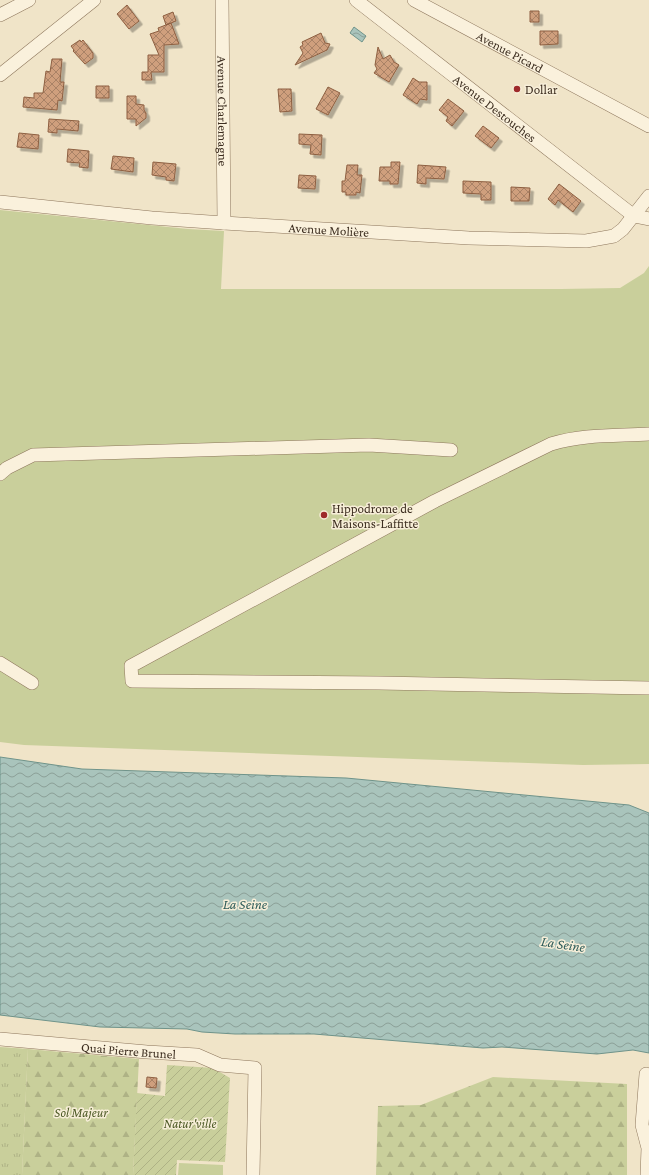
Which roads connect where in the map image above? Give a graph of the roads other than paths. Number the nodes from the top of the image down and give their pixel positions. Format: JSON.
{"nodes":[{"id":1,"x":29,"y":0,"type":"edge"},
{"id":2,"x":94,"y":0,"type":"edge"},
{"id":3,"x":222,"y":0,"type":"edge"},
{"id":4,"x":356,"y":0,"type":"edge"},
{"id":5,"x":414,"y":0,"type":"edge"},
{"id":6,"x":0,"y":15,"type":"edge"},
{"id":7,"x":0,"y":75,"type":"edge"},
{"id":8,"x":649,"y":126,"type":"edge"},
{"id":9,"x":649,"y":196,"type":"edge"},
{"id":10,"x":0,"y":202,"type":"edge"},
{"id":11,"x":634,"y":216,"type":"junction"},
{"id":12,"x":649,"y":219,"type":"edge"},
{"id":13,"x":224,"y":223,"type":"junction"},
{"id":14,"x":649,"y":434,"type":"edge"},
{"id":15,"x":451,"y":450,"type":"dead end"},
{"id":16,"x":0,"y":474,"type":"edge"},
{"id":17,"x":0,"y":663,"type":"edge"},
{"id":18,"x":32,"y":683,"type":"dead end"},
{"id":19,"x":649,"y":688,"type":"edge"},
{"id":20,"x":0,"y":1039,"type":"edge"},
{"id":21,"x":646,"y":1074,"type":"dead end"},
{"id":22,"x":253,"y":1169,"type":"edge"},
{"id":23,"x":647,"y":1175,"type":"edge"}],
"edges":[{"from":1,"to":6,"type":"street"},
{"from":2,"to":7,"type":"street"},
{"from":3,"to":13,"type":"street","name":"Avenue Charlemagne"},
{"from":4,"to":11,"type":"street","name":"Avenue Destouches"},
{"from":5,"to":8,"type":"street","name":"Avenue Picard"},
{"from":9,"to":11,"type":"street","name":"Avenue Molière"},
{"from":10,"to":13,"type":"street","name":"Avenue Molière"},
{"from":11,"to":12,"type":"street"},
{"from":11,"to":13,"type":"street","name":"Avenue Molière"},
{"from":14,"to":19,"type":"street"},
{"from":15,"to":16,"type":"street"},
{"from":17,"to":18,"type":"street"},
{"from":20,"to":22,"type":"street","name":"Quai Pierre Brunel"},
{"from":21,"to":23,"type":"street"}]}
